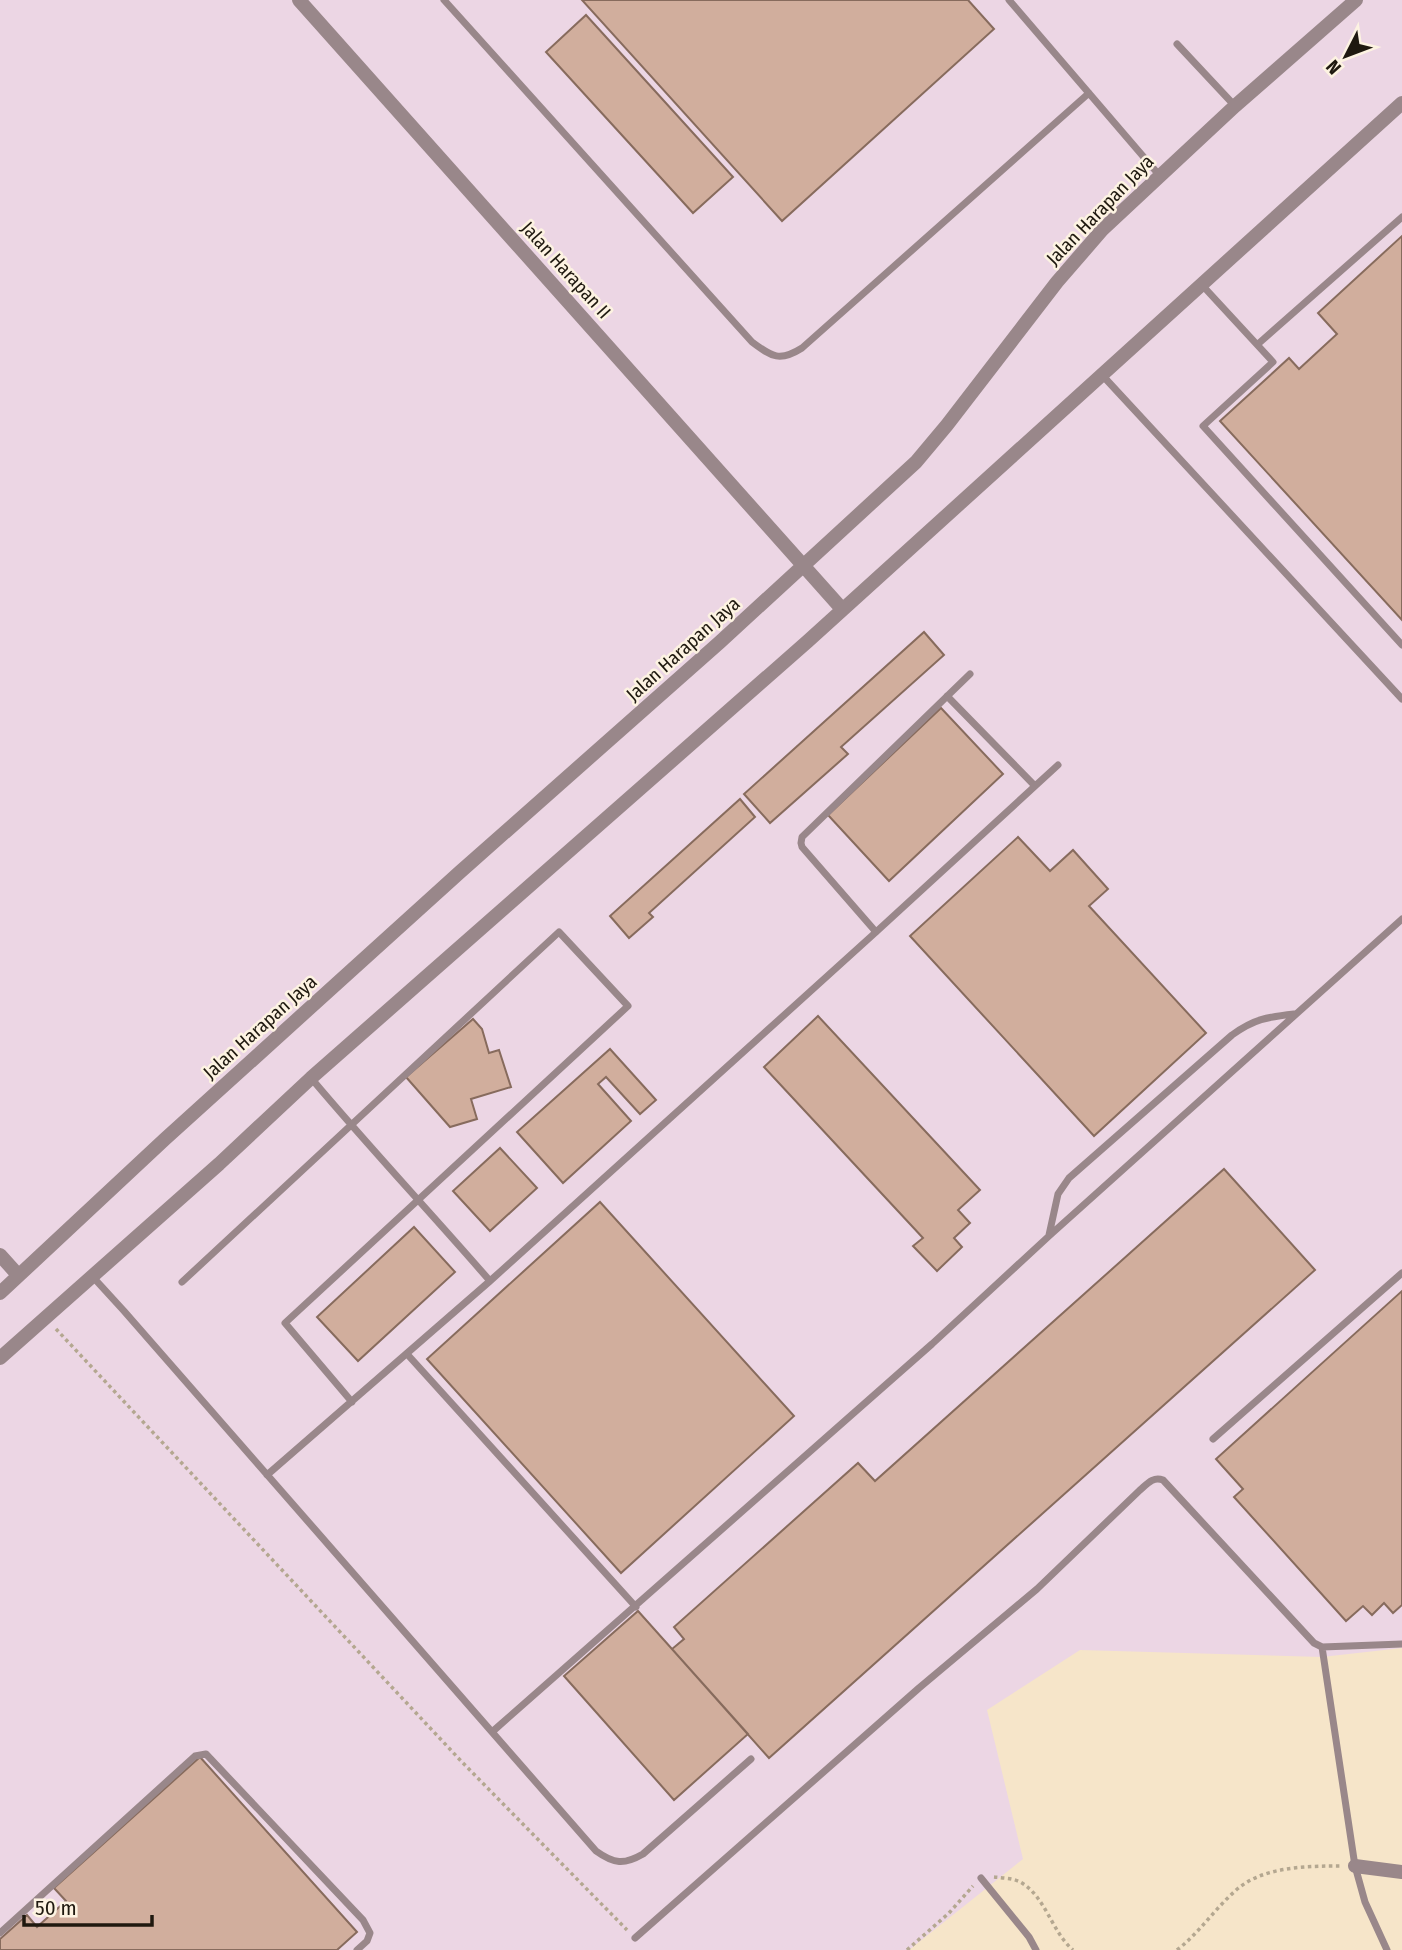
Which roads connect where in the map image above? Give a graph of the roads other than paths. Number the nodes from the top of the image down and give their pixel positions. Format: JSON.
{"nodes":[{"id":1,"x":299,"y":0,"type":"edge"},
{"id":2,"x":1356,"y":0,"type":"edge"},
{"id":3,"x":447,"y":1,"type":"edge"},
{"id":4,"x":1013,"y":1,"type":"edge"},
{"id":5,"x":1177,"y":44,"type":"dead end"},
{"id":6,"x":1089,"y":93,"type":"junction"},
{"id":7,"x":1402,"y":103,"type":"edge"},
{"id":8,"x":1235,"y":106,"type":"junction"},
{"id":9,"x":1160,"y":176,"type":"junction"},
{"id":10,"x":1402,"y":217,"type":"edge"},
{"id":11,"x":1202,"y":285,"type":"junction"},
{"id":12,"x":1258,"y":344,"type":"junction"},
{"id":13,"x":1103,"y":376,"type":"junction"},
{"id":14,"x":805,"y":565,"type":"junction"},
{"id":15,"x":842,"y":609,"type":"junction"},
{"id":16,"x":1402,"y":645,"type":"edge"},
{"id":17,"x":970,"y":674,"type":"dead end"},
{"id":18,"x":947,"y":696,"type":"junction"},
{"id":19,"x":1402,"y":699,"type":"edge"},
{"id":20,"x":1058,"y":765,"type":"dead end"},
{"id":21,"x":1035,"y":786,"type":"junction"},
{"id":22,"x":1402,"y":919,"type":"edge"},
{"id":23,"x":876,"y":932,"type":"junction"},
{"id":24,"x":1295,"y":1014,"type":"junction"},
{"id":25,"x":311,"y":1078,"type":"junction"},
{"id":26,"x":351,"y":1126,"type":"junction"},
{"id":27,"x":419,"y":1199,"type":"junction"},
{"id":28,"x":1049,"y":1236,"type":"junction"},
{"id":29,"x":0,"y":1255,"type":"edge"},
{"id":30,"x":1402,"y":1273,"type":"edge"},
{"id":31,"x":18,"y":1275,"type":"junction"},
{"id":32,"x":92,"y":1276,"type":"junction"},
{"id":33,"x":490,"y":1281,"type":"junction"},
{"id":34,"x":182,"y":1282,"type":"dead end"},
{"id":35,"x":0,"y":1293,"type":"edge"},
{"id":36,"x":407,"y":1354,"type":"junction"},
{"id":37,"x":0,"y":1358,"type":"edge"},
{"id":38,"x":352,"y":1402,"type":"junction"},
{"id":39,"x":1213,"y":1439,"type":"dead end"},
{"id":40,"x":267,"y":1475,"type":"junction"},
{"id":41,"x":636,"y":1607,"type":"junction"},
{"id":42,"x":1402,"y":1644,"type":"edge"},
{"id":43,"x":1322,"y":1647,"type":"junction"},
{"id":44,"x":492,"y":1732,"type":"junction"},
{"id":45,"x":751,"y":1759,"type":"dead end"},
{"id":46,"x":1355,"y":1866,"type":"junction"},
{"id":47,"x":1402,"y":1872,"type":"edge"},
{"id":48,"x":981,"y":1878,"type":"road end"},
{"id":49,"x":0,"y":1933,"type":"edge"},
{"id":50,"x":635,"y":1938,"type":"road end"},
{"id":51,"x":357,"y":1950,"type":"edge"},
{"id":52,"x":1036,"y":1950,"type":"edge"},
{"id":53,"x":1387,"y":1950,"type":"edge"}],
"edges":[{"from":1,"to":14,"type":"street","name":"Jalan Harapan II"},
{"from":2,"to":8,"type":"street","name":"Jalan Harapan Jaya"},
{"from":3,"to":6,"type":"lane"},
{"from":4,"to":6,"type":"lane"},
{"from":5,"to":8,"type":"lane"},
{"from":6,"to":9,"type":"lane"},
{"from":7,"to":11,"type":"street"},
{"from":8,"to":9,"type":"street","name":"Jalan Harapan Jaya"},
{"from":9,"to":14,"type":"street","name":"Jalan Harapan Jaya"},
{"from":10,"to":12,"type":"lane"},
{"from":11,"to":12,"type":"lane"},
{"from":11,"to":13,"type":"street"},
{"from":12,"to":16,"type":"lane"},
{"from":13,"to":15,"type":"street"},
{"from":13,"to":19,"type":"lane"},
{"from":14,"to":15,"type":"street","name":"Jalan Harapan II"},
{"from":14,"to":31,"type":"street","name":"Jalan Harapan Jaya"},
{"from":15,"to":25,"type":"street"},
{"from":17,"to":18,"type":"lane"},
{"from":18,"to":21,"type":"lane"},
{"from":18,"to":23,"type":"lane"},
{"from":20,"to":21,"type":"lane"},
{"from":21,"to":23,"type":"lane"},
{"from":22,"to":24,"type":"lane"},
{"from":23,"to":33,"type":"lane"},
{"from":24,"to":28,"type":"lane"},
{"from":24,"to":28,"type":"lane"},
{"from":25,"to":26,"type":"lane"},
{"from":25,"to":32,"type":"street"},
{"from":26,"to":27,"type":"lane"},
{"from":26,"to":27,"type":"lane"},
{"from":26,"to":34,"type":"lane"},
{"from":27,"to":33,"type":"lane"},
{"from":27,"to":38,"type":"lane"},
{"from":28,"to":41,"type":"lane"},
{"from":29,"to":31,"type":"street"},
{"from":30,"to":39,"type":"lane"},
{"from":31,"to":35,"type":"street","name":"Jalan Harapan Jaya"},
{"from":32,"to":37,"type":"street"},
{"from":32,"to":40,"type":"lane"},
{"from":33,"to":36,"type":"lane"},
{"from":36,"to":38,"type":"lane"},
{"from":36,"to":41,"type":"lane"},
{"from":38,"to":40,"type":"lane"},
{"from":40,"to":44,"type":"lane"},
{"from":41,"to":44,"type":"lane"},
{"from":42,"to":43,"type":"lane"},
{"from":43,"to":46,"type":"lane"},
{"from":43,"to":50,"type":"lane"},
{"from":44,"to":45,"type":"lane"},
{"from":46,"to":47,"type":"street"},
{"from":46,"to":53,"type":"lane"},
{"from":48,"to":52,"type":"lane"},
{"from":49,"to":51,"type":"lane"}]}
